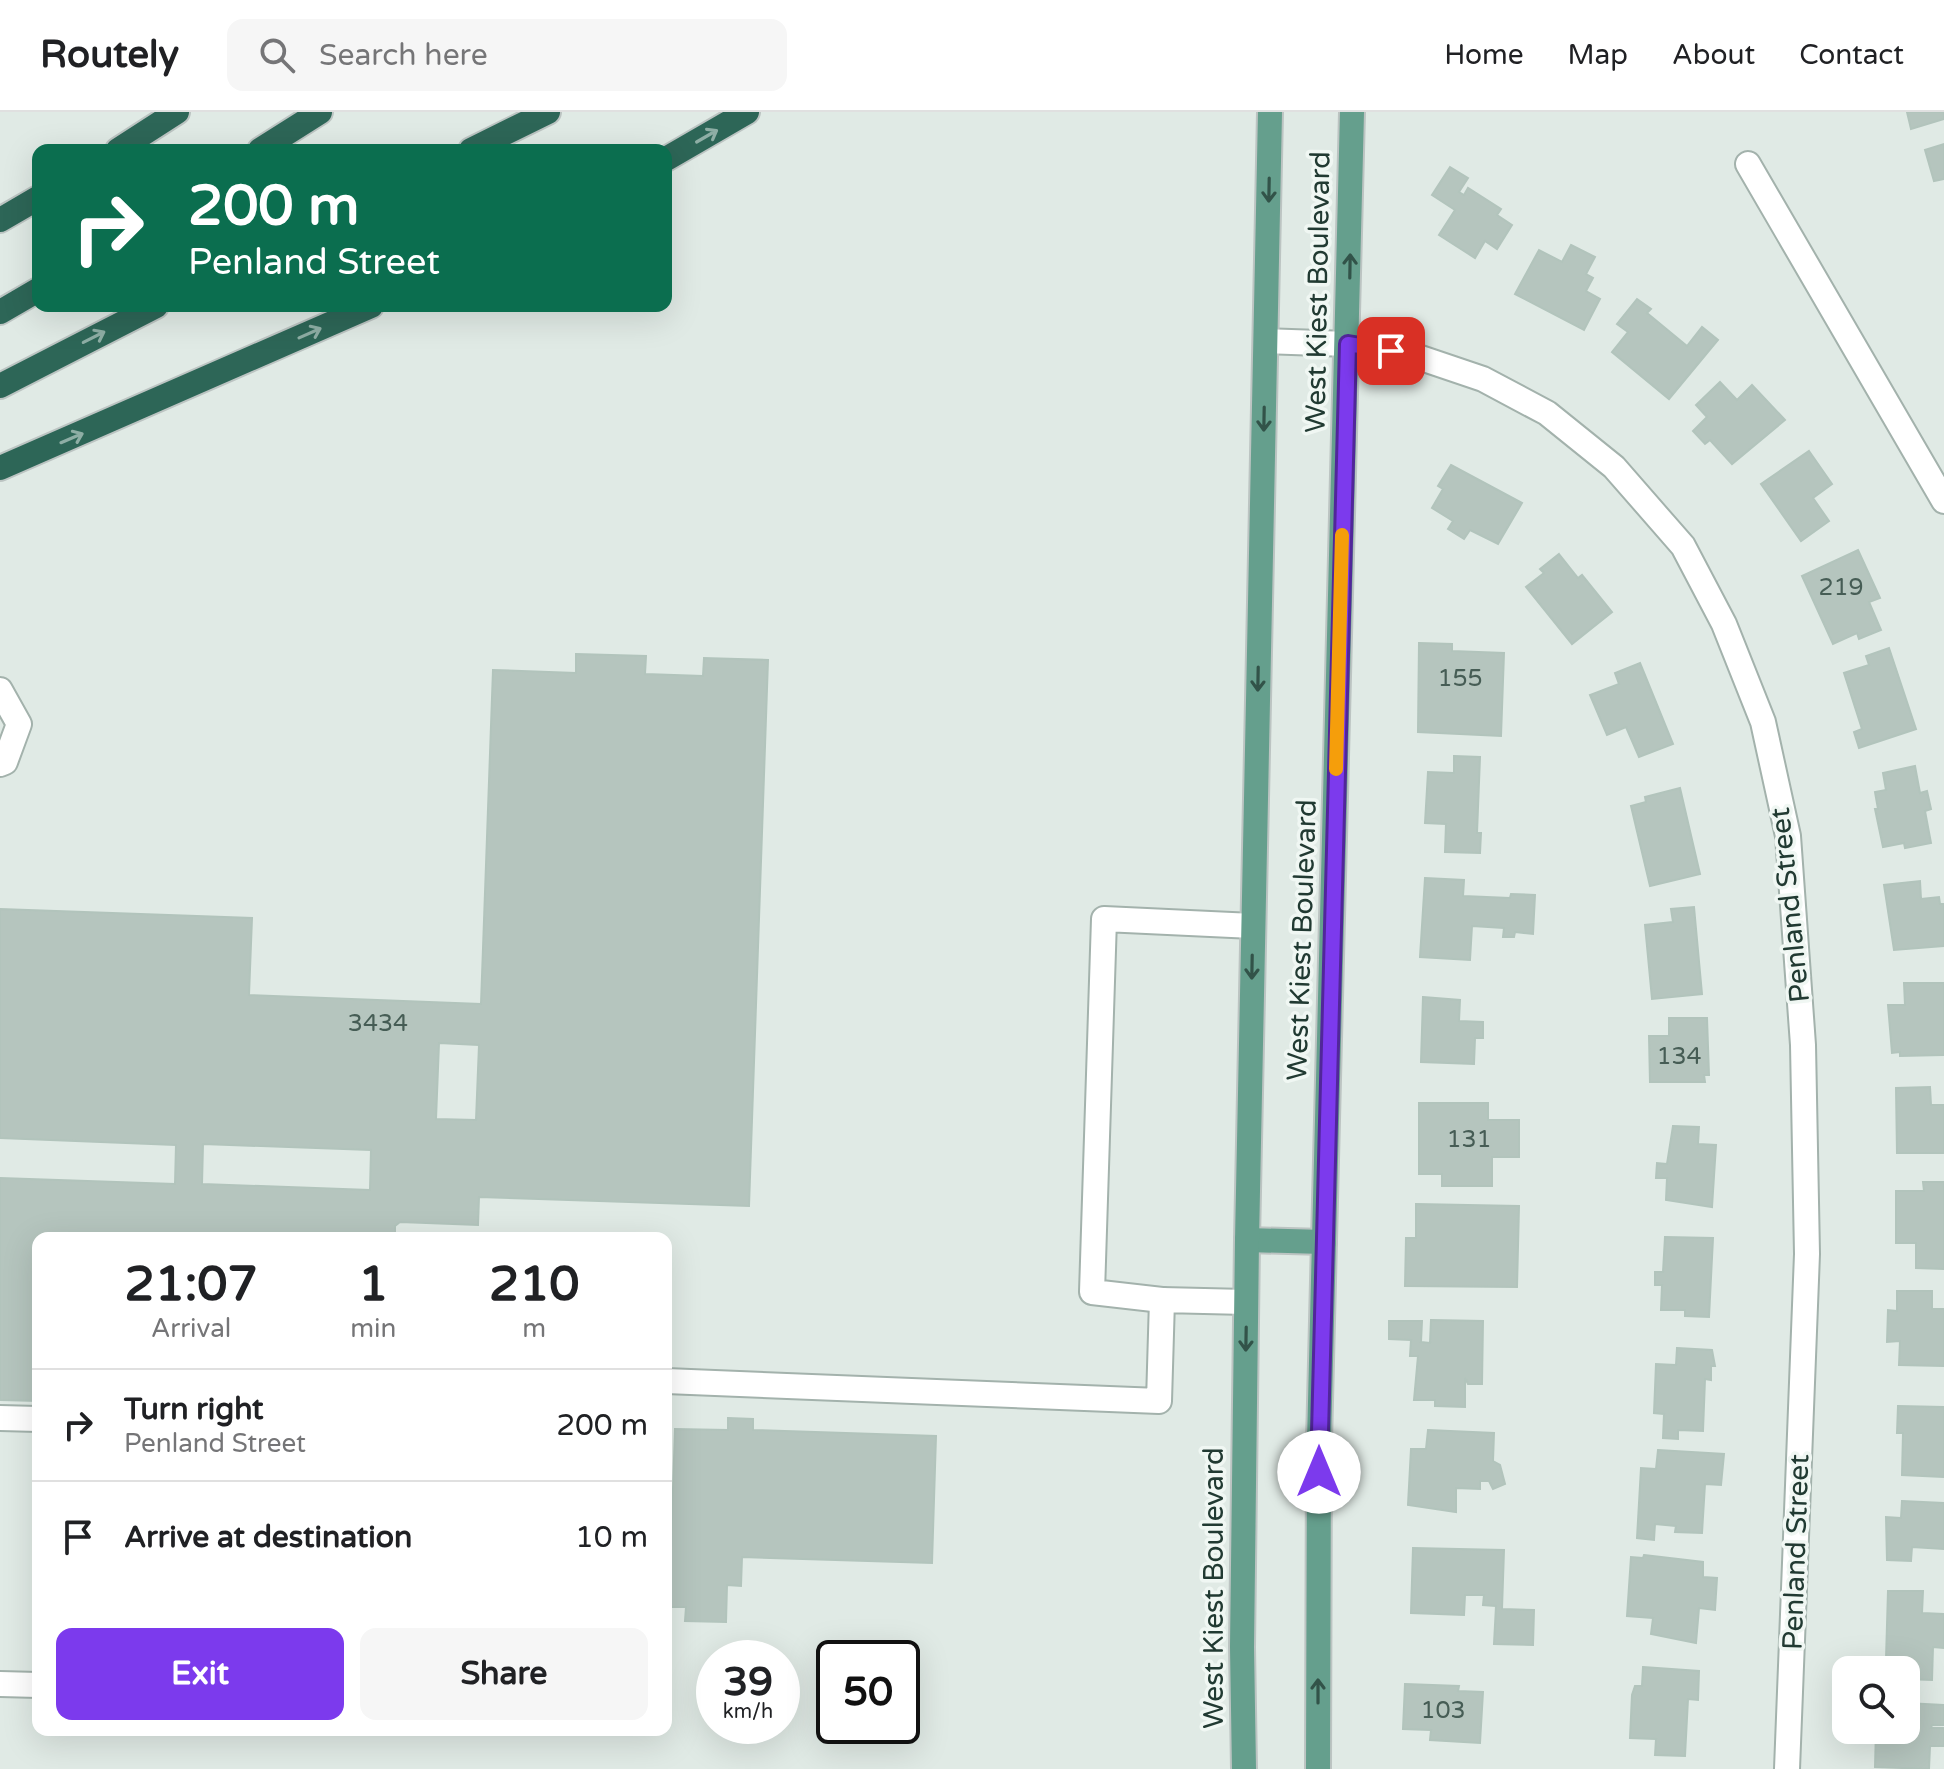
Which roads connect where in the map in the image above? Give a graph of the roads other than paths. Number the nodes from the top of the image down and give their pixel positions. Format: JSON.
{"nodes":[{"id":1,"x":177,"y":112,"type":"edge"},
{"id":2,"x":320,"y":112,"type":"edge"},
{"id":3,"x":548,"y":112,"type":"edge"},
{"id":4,"x":747,"y":112,"type":"edge"},
{"id":5,"x":1270,"y":112,"type":"edge"},
{"id":6,"x":1352,"y":112,"type":"edge"},
{"id":7,"x":127,"y":144,"type":"edge"},
{"id":8,"x":269,"y":144,"type":"edge"},
{"id":9,"x":483,"y":144,"type":"edge"},
{"id":10,"x":672,"y":156,"type":"edge"},
{"id":11,"x":1748,"y":164,"type":"dead end"},
{"id":12,"x":32,"y":201,"type":"edge"},
{"id":13,"x":0,"y":220,"type":"edge"},
{"id":14,"x":32,"y":293,"type":"edge"},
{"id":15,"x":0,"y":312,"type":"edge"},
{"id":16,"x":144,"y":312,"type":"edge"},
{"id":17,"x":357,"y":312,"type":"edge"},
{"id":18,"x":1266,"y":341,"type":"junction"},
{"id":19,"x":1348,"y":344,"type":"junction"},
{"id":20,"x":0,"y":386,"type":"edge"},
{"id":21,"x":0,"y":468,"type":"edge"},
{"id":22,"x":1944,"y":501,"type":"edge"},
{"id":23,"x":0,"y":690,"type":"edge"},
{"id":24,"x":0,"y":764,"type":"edge"},
{"id":25,"x":1253,"y":926,"type":"junction"},
{"id":26,"x":1247,"y":1240,"type":"junction"},
{"id":27,"x":1324,"y":1242,"type":"junction"},
{"id":28,"x":1162,"y":1300,"type":"junction"},
{"id":29,"x":1246,"y":1302,"type":"junction"},
{"id":30,"x":672,"y":1381,"type":"edge"},
{"id":31,"x":0,"y":1418,"type":"edge"},
{"id":32,"x":32,"y":1419,"type":"edge"},
{"id":33,"x":0,"y":1684,"type":"edge"},
{"id":34,"x":32,"y":1685,"type":"edge"},
{"id":35,"x":1244,"y":1769,"type":"edge"},
{"id":36,"x":1318,"y":1769,"type":"edge"},
{"id":37,"x":1787,"y":1769,"type":"edge"}],
"edges":[{"from":1,"to":7,"type":"highway"},
{"from":2,"to":8,"type":"highway"},
{"from":3,"to":9,"type":"highway"},
{"from":10,"to":4,"type":"highway","one_way":true},
{"from":5,"to":18,"type":"main road","name":"West Kiest Boulevard","one_way":true},
{"from":19,"to":6,"type":"main road","name":"West Kiest Boulevard","one_way":true},
{"from":11,"to":22,"type":"street"},
{"from":12,"to":13,"type":"highway"},
{"from":14,"to":15,"type":"highway"},
{"from":20,"to":16,"type":"highway","one_way":true},
{"from":21,"to":17,"type":"highway","one_way":true},
{"from":18,"to":19,"type":"street","name":"Penland Street"},
{"from":18,"to":25,"type":"main road","name":"West Kiest Boulevard","one_way":true},
{"from":19,"to":27,"type":"main road","name":"West Kiest Boulevard"},
{"from":19,"to":37,"type":"street","name":"Penland Street"},
{"from":23,"to":24,"type":"street"},
{"from":25,"to":26,"type":"main road","name":"West Kiest Boulevard","one_way":true},
{"from":25,"to":28,"type":"street"},
{"from":26,"to":27,"type":"main road"},
{"from":26,"to":29,"type":"main road","name":"West Kiest Boulevard"},
{"from":36,"to":27,"type":"main road","name":"West Kiest Boulevard","one_way":true},
{"from":28,"to":29,"type":"street"},
{"from":28,"to":30,"type":"street"},
{"from":29,"to":35,"type":"main road","name":"West Kiest Boulevard","one_way":true},
{"from":31,"to":32,"type":"street"},
{"from":33,"to":34,"type":"street"}]}
